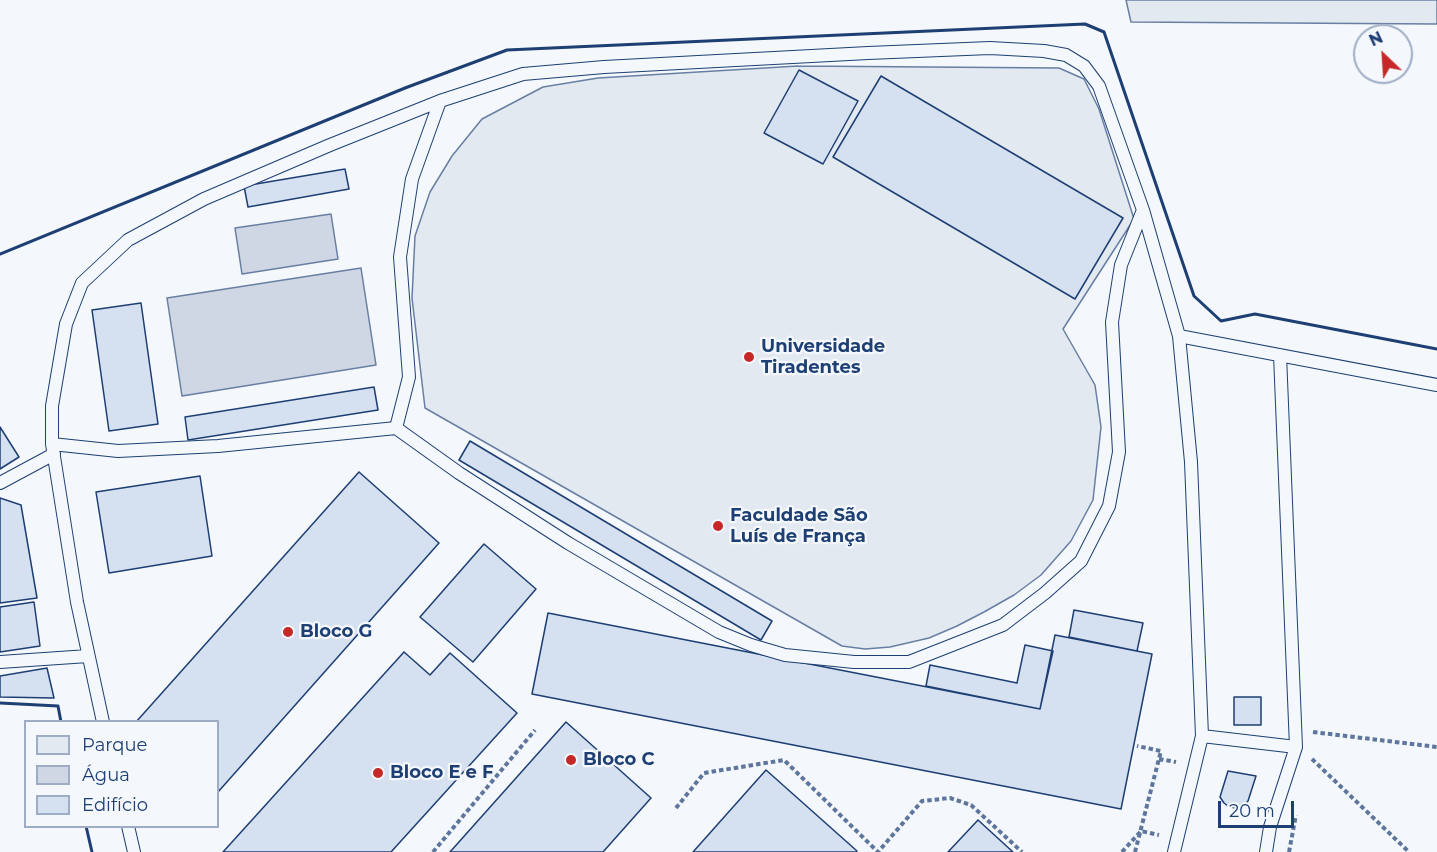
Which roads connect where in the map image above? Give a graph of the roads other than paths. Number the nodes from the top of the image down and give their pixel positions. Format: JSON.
{"nodes":[{"id":1,"x":440,"y":100,"type":"junction"},
{"id":2,"x":1143,"y":210,"type":"junction"},
{"id":3,"x":1179,"y":336,"type":"junction"},
{"id":4,"x":1280,"y":355,"type":"junction"},
{"id":5,"x":1437,"y":385,"type":"edge"},
{"id":6,"x":396,"y":428,"type":"junction"},
{"id":7,"x":53,"y":449,"type":"junction"},
{"id":8,"x":0,"y":483,"type":"edge"},
{"id":9,"x":88,"y":656,"type":"junction"},
{"id":10,"x":0,"y":662,"type":"edge"},
{"id":11,"x":103,"y":720,"type":"edge"},
{"id":12,"x":1202,"y":736,"type":"junction"},
{"id":13,"x":1296,"y":747,"type":"junction"},
{"id":14,"x":128,"y":828,"type":"edge"},
{"id":15,"x":134,"y":852,"type":"edge"},
{"id":16,"x":1174,"y":852,"type":"edge"},
{"id":17,"x":1266,"y":852,"type":"edge"}],
"edges":[{"from":1,"to":2,"type":"lane"},
{"from":1,"to":6,"type":"lane"},
{"from":1,"to":7,"type":"lane"},
{"from":2,"to":3,"type":"lane"},
{"from":2,"to":6,"type":"lane"},
{"from":3,"to":4,"type":"lane"},
{"from":3,"to":12,"type":"lane"},
{"from":4,"to":5,"type":"lane"},
{"from":4,"to":13,"type":"lane"},
{"from":6,"to":7,"type":"lane"},
{"from":7,"to":8,"type":"lane"},
{"from":7,"to":9,"type":"lane"},
{"from":9,"to":10,"type":"lane"},
{"from":9,"to":11,"type":"lane"},
{"from":12,"to":13,"type":"lane"},
{"from":12,"to":16,"type":"lane"},
{"from":13,"to":17,"type":"lane"},
{"from":14,"to":15,"type":"lane"}]}
